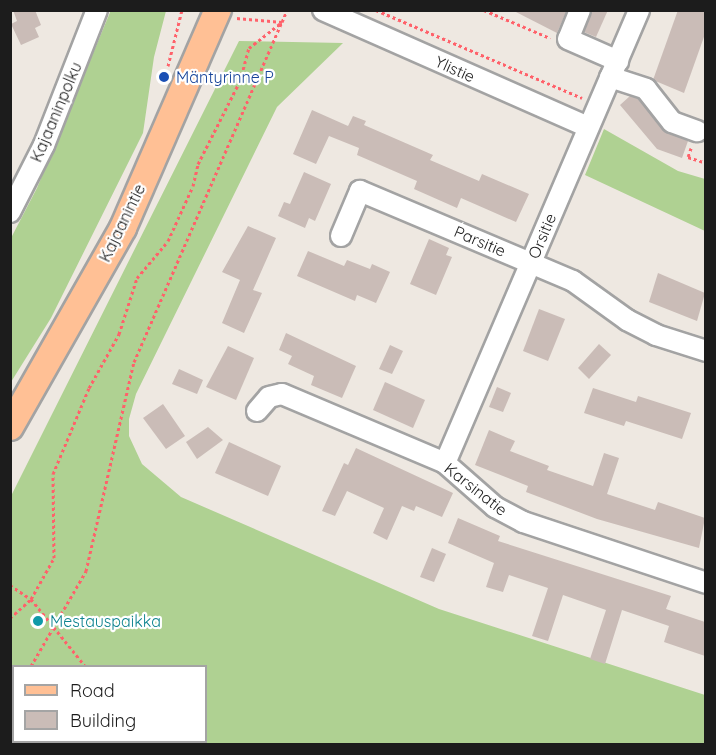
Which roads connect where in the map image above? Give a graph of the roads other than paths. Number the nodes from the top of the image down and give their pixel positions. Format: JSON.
{"nodes":[{"id":1,"x":97,"y":10,"type":"edge"},
{"id":2,"x":323,"y":10,"type":"edge"},
{"id":3,"x":580,"y":10,"type":"edge"},
{"id":4,"x":639,"y":10,"type":"edge"},
{"id":5,"x":222,"y":12,"type":"edge"},
{"id":6,"x":614,"y":69,"type":"junction"},
{"id":7,"x":588,"y":127,"type":"junction"},
{"id":8,"x":697,"y":130,"type":"dead end"},
{"id":9,"x":10,"y":212,"type":"edge"},
{"id":10,"x":341,"y":237,"type":"dead end"},
{"id":11,"x":531,"y":262,"type":"junction"},
{"id":12,"x":705,"y":351,"type":"edge"},
{"id":13,"x":257,"y":411,"type":"dead end"},
{"id":14,"x":10,"y":427,"type":"edge"},
{"id":15,"x":445,"y":463,"type":"junction"},
{"id":16,"x":705,"y":583,"type":"edge"}],
"edges":[{"from":1,"to":9,"type":"street","name":"Kajaaninpolku"},
{"from":2,"to":7,"type":"street","name":"Ylistie"},
{"from":3,"to":6,"type":"street"},
{"from":4,"to":6,"type":"street","name":"Orsitie"},
{"from":5,"to":14,"type":"main road","name":"Kajaanintie"},
{"from":6,"to":7,"type":"street","name":"Orsitie"},
{"from":6,"to":8,"type":"street"},
{"from":7,"to":11,"type":"street","name":"Orsitie"},
{"from":10,"to":11,"type":"street","name":"Parsitie"},
{"from":11,"to":12,"type":"street","name":"Parsitie"},
{"from":11,"to":15,"type":"street","name":"Orsitie"},
{"from":13,"to":15,"type":"street","name":"Karsinatie"},
{"from":15,"to":16,"type":"street","name":"Karsinatie"}]}
